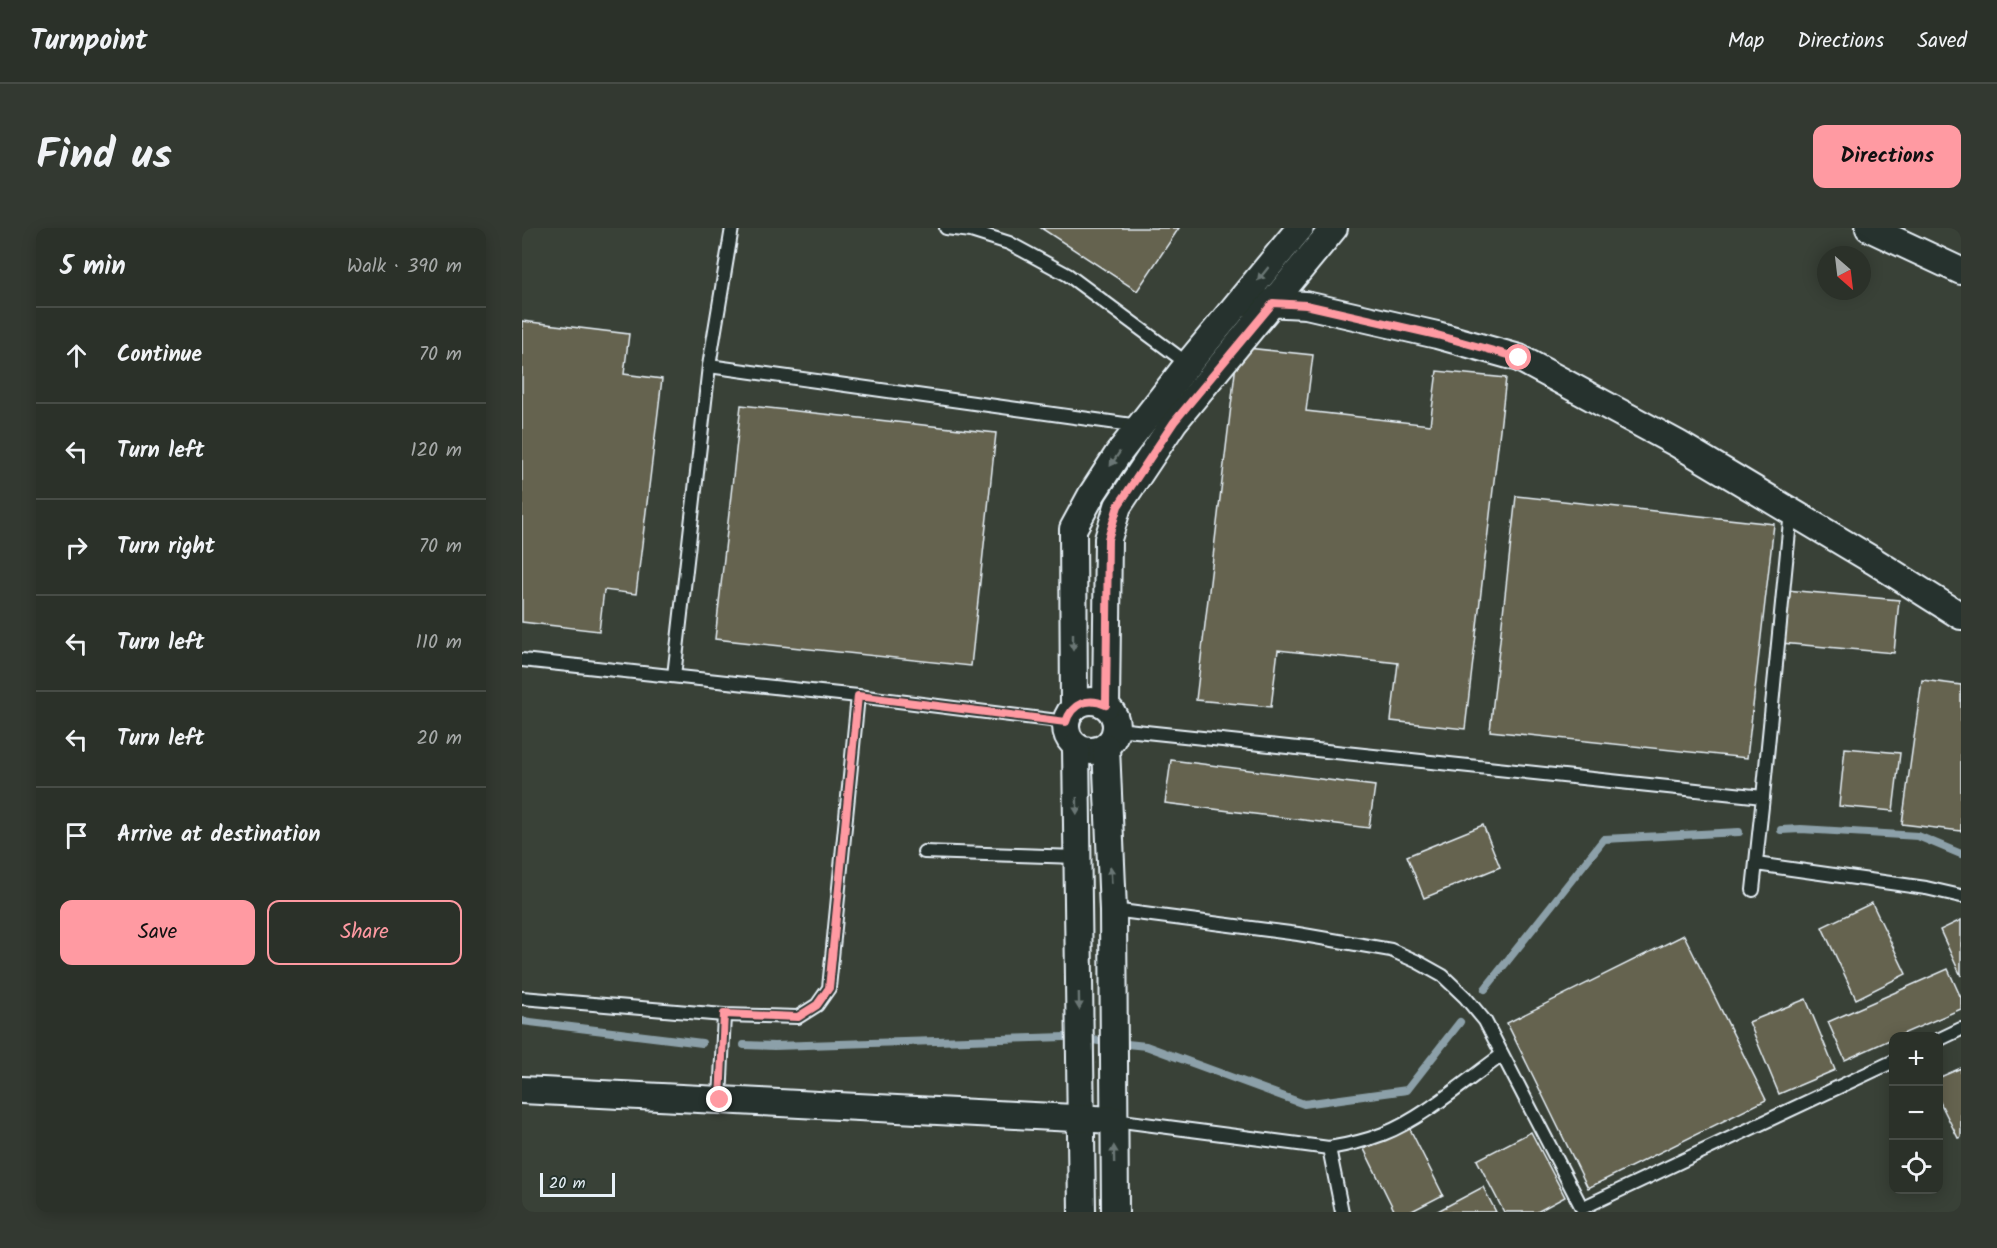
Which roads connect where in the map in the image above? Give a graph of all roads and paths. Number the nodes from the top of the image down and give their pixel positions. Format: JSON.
{"nodes":[{"id":1,"x":732,"y":228,"type":"edge"},
{"id":2,"x":946,"y":228,"type":"edge"},
{"id":3,"x":1300,"y":228,"type":"edge"},
{"id":4,"x":1334,"y":228,"type":"edge"},
{"id":5,"x":1869,"y":228,"type":"edge"},
{"id":6,"x":1961,"y":271,"type":"edge"},
{"id":7,"x":1241,"y":302,"type":"junction"},
{"id":8,"x":1273,"y":303,"type":"junction"},
{"id":9,"x":1188,"y":364,"type":"junction"},
{"id":10,"x":709,"y":366,"type":"junction"},
{"id":11,"x":1139,"y":426,"type":"junction"},
{"id":12,"x":1791,"y":511,"type":"junction"},
{"id":13,"x":1961,"y":616,"type":"edge"},
{"id":14,"x":522,"y":660,"type":"edge"},
{"id":15,"x":674,"y":676,"type":"junction"},
{"id":16,"x":858,"y":696,"type":"junction"},
{"id":17,"x":1106,"y":705,"type":"junction"},
{"id":18,"x":1070,"y":715,"type":"junction"},
{"id":19,"x":1111,"y":738,"type":"junction"},
{"id":20,"x":1076,"y":747,"type":"junction"},
{"id":21,"x":1763,"y":797,"type":"junction"},
{"id":22,"x":924,"y":852,"type":"dead end"},
{"id":23,"x":1077,"y":857,"type":"junction"},
{"id":24,"x":1756,"y":864,"type":"junction"},
{"id":25,"x":1754,"y":890,"type":"dead end"},
{"id":26,"x":1961,"y":896,"type":"edge"},
{"id":27,"x":1113,"y":910,"type":"junction"},
{"id":28,"x":522,"y":998,"type":"edge"},
{"id":29,"x":724,"y":1014,"type":"junction"},
{"id":30,"x":1961,"y":1029,"type":"edge"},
{"id":31,"x":1943,"y":1038,"type":"edge"},
{"id":32,"x":1502,"y":1055,"type":"junction"},
{"id":33,"x":1889,"y":1063,"type":"edge"},
{"id":34,"x":522,"y":1090,"type":"edge"},
{"id":35,"x":720,"y":1100,"type":"junction"},
{"id":36,"x":1080,"y":1118,"type":"junction"},
{"id":37,"x":1114,"y":1120,"type":"junction"},
{"id":38,"x":1329,"y":1148,"type":"junction"},
{"id":39,"x":1579,"y":1210,"type":"edge"},
{"id":40,"x":1082,"y":1212,"type":"edge"},
{"id":41,"x":1115,"y":1212,"type":"edge"},
{"id":42,"x":1342,"y":1212,"type":"edge"}],
"edges":[{"from":1,"to":10,"type":"lane"},
{"from":2,"to":9,"type":"lane"},
{"from":3,"to":7,"type":"street","one_way":true},
{"from":4,"to":8,"type":"street"},
{"from":5,"to":6,"type":"street"},
{"from":7,"to":8,"type":"street"},
{"from":7,"to":9,"type":"street"},
{"from":8,"to":12,"type":"street"},
{"from":8,"to":17,"type":"street"},
{"from":9,"to":11,"type":"street"},
{"from":10,"to":11,"type":"lane"},
{"from":10,"to":15,"type":"lane"},
{"from":11,"to":18,"type":"street","one_way":true},
{"from":12,"to":13,"type":"street"},
{"from":12,"to":21,"type":"lane"},
{"from":14,"to":15,"type":"lane"},
{"from":15,"to":16,"type":"lane"},
{"from":16,"to":18,"type":"lane"},
{"from":16,"to":29,"type":"lane"},
{"from":17,"to":18,"type":"street"},
{"from":17,"to":19,"type":"street"},
{"from":18,"to":20,"type":"street"},
{"from":19,"to":20,"type":"street"},
{"from":19,"to":21,"type":"lane"},
{"from":27,"to":19,"type":"street","one_way":true},
{"from":20,"to":23,"type":"street","one_way":true},
{"from":21,"to":24,"type":"lane"},
{"from":22,"to":23,"type":"lane"},
{"from":23,"to":36,"type":"street","one_way":true},
{"from":24,"to":25,"type":"lane"},
{"from":24,"to":26,"type":"lane"},
{"from":27,"to":32,"type":"lane"},
{"from":27,"to":37,"type":"street"},
{"from":28,"to":29,"type":"lane"},
{"from":29,"to":35,"type":"lane"},
{"from":30,"to":31,"type":"lane"},
{"from":32,"to":38,"type":"lane"},
{"from":32,"to":39,"type":"lane"},
{"from":33,"to":39,"type":"lane"},
{"from":34,"to":35,"type":"street"},
{"from":35,"to":36,"type":"street"},
{"from":36,"to":37,"type":"street"},
{"from":36,"to":40,"type":"street"},
{"from":37,"to":38,"type":"lane"},
{"from":41,"to":37,"type":"street","one_way":true},
{"from":38,"to":42,"type":"lane"}]}
